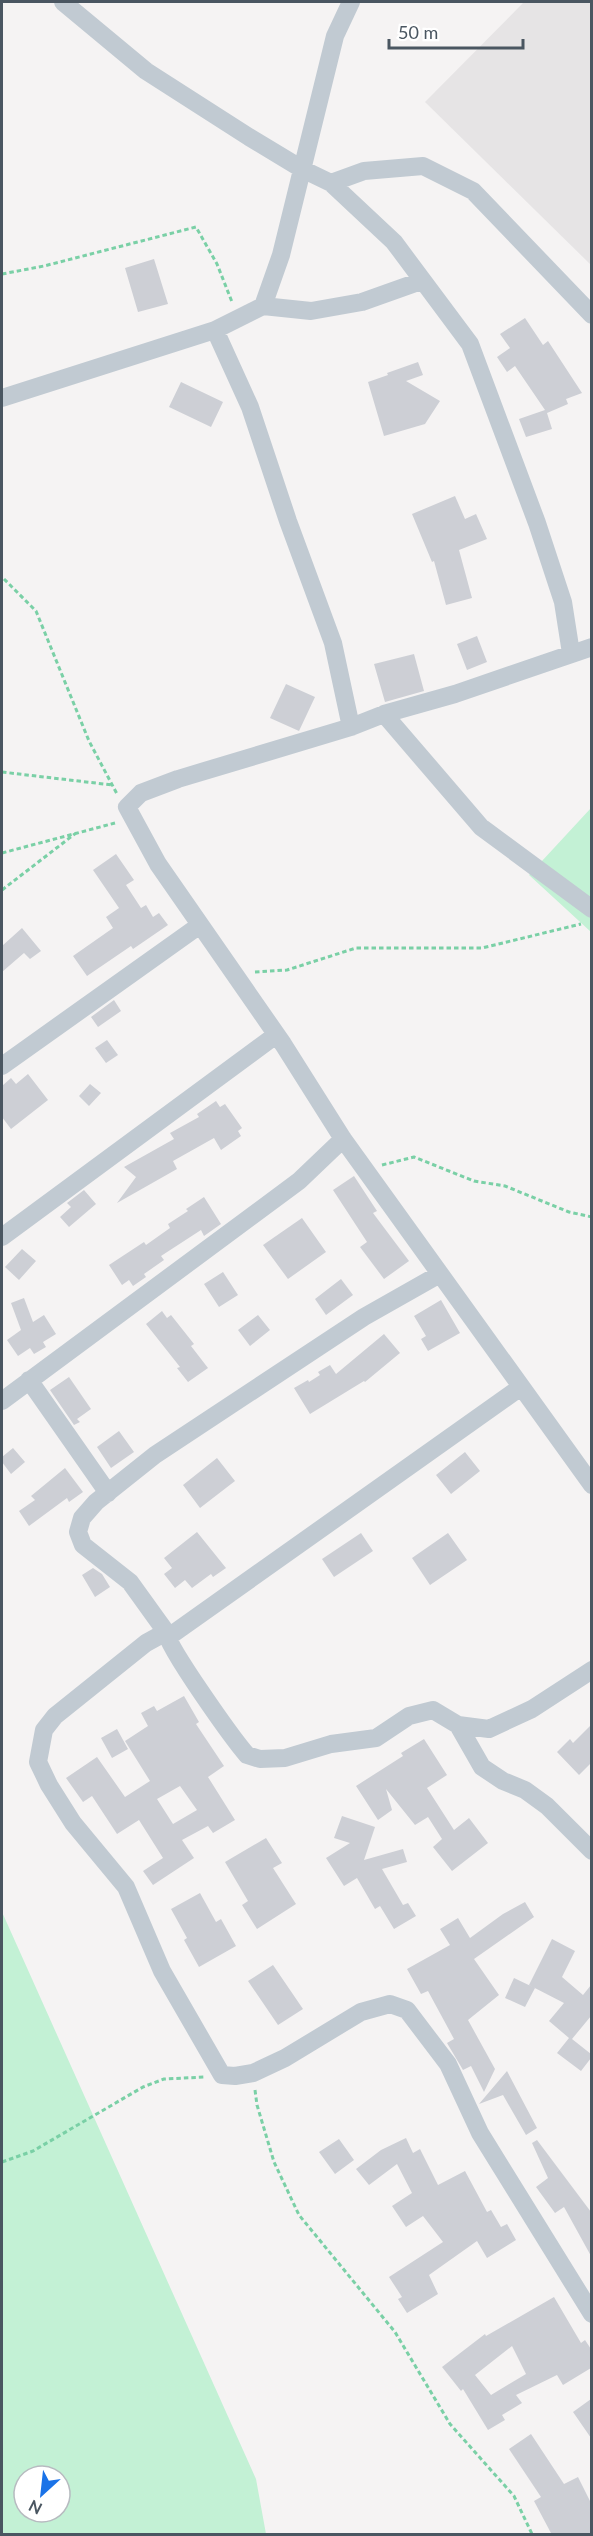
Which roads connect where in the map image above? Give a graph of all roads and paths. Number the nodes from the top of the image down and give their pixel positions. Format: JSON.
{"nodes":[{"id":1,"x":63,"y":2,"type":"edge"},
{"id":2,"x":351,"y":2,"type":"edge"},
{"id":3,"x":302,"y":169,"type":"junction"},
{"id":4,"x":331,"y":183,"type":"junction"},
{"id":5,"x":2,"y":274,"type":"edge"},
{"id":6,"x":421,"y":281,"type":"junction"},
{"id":7,"x":263,"y":306,"type":"junction"},
{"id":8,"x":591,"y":315,"type":"edge"},
{"id":9,"x":240,"y":317,"type":"junction"},
{"id":10,"x":215,"y":330,"type":"junction"},
{"id":11,"x":2,"y":398,"type":"edge"},
{"id":12,"x":4,"y":579,"type":"dead end"},
{"id":13,"x":591,"y":647,"type":"edge"},
{"id":14,"x":571,"y":653,"type":"junction"},
{"id":15,"x":384,"y":714,"type":"junction"},
{"id":16,"x":351,"y":728,"type":"junction"},
{"id":17,"x":2,"y":772,"type":"edge"},
{"id":18,"x":112,"y":785,"type":"junction"},
{"id":19,"x":124,"y":805,"type":"junction"},
{"id":20,"x":78,"y":832,"type":"junction"},
{"id":21,"x":2,"y":853,"type":"edge"},
{"id":22,"x":2,"y":890,"type":"edge"},
{"id":23,"x":591,"y":909,"type":"edge"},
{"id":24,"x":591,"y":922,"type":"edge"},
{"id":25,"x":200,"y":925,"type":"junction"},
{"id":26,"x":252,"y":972,"type":"dead end"},
{"id":27,"x":276,"y":1035,"type":"junction"},
{"id":28,"x":2,"y":1066,"type":"edge"},
{"id":29,"x":343,"y":1139,"type":"junction"},
{"id":30,"x":366,"y":1169,"type":"junction"},
{"id":31,"x":591,"y":1217,"type":"edge"},
{"id":32,"x":2,"y":1237,"type":"edge"},
{"id":33,"x":441,"y":1274,"type":"junction"},
{"id":34,"x":29,"y":1380,"type":"junction"},
{"id":35,"x":521,"y":1387,"type":"junction"},
{"id":36,"x":2,"y":1401,"type":"edge"},
{"id":37,"x":591,"y":1485,"type":"edge"},
{"id":38,"x":108,"y":1493,"type":"junction"},
{"id":39,"x":166,"y":1635,"type":"junction"},
{"id":40,"x":591,"y":1670,"type":"edge"},
{"id":41,"x":459,"y":1725,"type":"junction"},
{"id":42,"x":591,"y":1851,"type":"edge"},
{"id":43,"x":253,"y":2073,"type":"junction"},
{"id":44,"x":222,"y":2075,"type":"junction"},
{"id":45,"x":2,"y":2162,"type":"edge"},
{"id":46,"x":591,"y":2314,"type":"edge"},
{"id":47,"x":532,"y":2535,"type":"edge"}],
"edges":[{"from":1,"to":3,"type":"street"},
{"from":2,"to":3,"type":"street"},
{"from":3,"to":4,"type":"street"},
{"from":3,"to":7,"type":"street"},
{"from":4,"to":6,"type":"street"},
{"from":4,"to":8,"type":"street"},
{"from":5,"to":9,"type":"path"},
{"from":6,"to":7,"type":"street"},
{"from":6,"to":14,"type":"street"},
{"from":7,"to":9,"type":"street"},
{"from":9,"to":10,"type":"street"},
{"from":10,"to":11,"type":"street"},
{"from":10,"to":16,"type":"street"},
{"from":12,"to":18,"type":"path"},
{"from":13,"to":14,"type":"street"},
{"from":14,"to":15,"type":"street"},
{"from":15,"to":16,"type":"street"},
{"from":15,"to":23,"type":"street"},
{"from":16,"to":19,"type":"street"},
{"from":17,"to":18,"type":"path"},
{"from":18,"to":19,"type":"path"},
{"from":19,"to":20,"type":"path"},
{"from":19,"to":25,"type":"street"},
{"from":20,"to":21,"type":"path"},
{"from":20,"to":22,"type":"path"},
{"from":24,"to":26,"type":"path"},
{"from":25,"to":27,"type":"street"},
{"from":25,"to":28,"type":"street"},
{"from":27,"to":29,"type":"street"},
{"from":27,"to":32,"type":"street"},
{"from":29,"to":30,"type":"street"},
{"from":29,"to":34,"type":"street"},
{"from":30,"to":31,"type":"path"},
{"from":30,"to":33,"type":"street"},
{"from":33,"to":35,"type":"street"},
{"from":33,"to":38,"type":"street"},
{"from":34,"to":36,"type":"street"},
{"from":34,"to":38,"type":"street"},
{"from":35,"to":37,"type":"street"},
{"from":35,"to":39,"type":"street"},
{"from":38,"to":39,"type":"street"},
{"from":39,"to":41,"type":"street"},
{"from":39,"to":44,"type":"street"},
{"from":40,"to":41,"type":"street"},
{"from":41,"to":42,"type":"street"},
{"from":43,"to":44,"type":"street"},
{"from":43,"to":46,"type":"street"},
{"from":43,"to":47,"type":"path"},
{"from":44,"to":45,"type":"path"}]}
